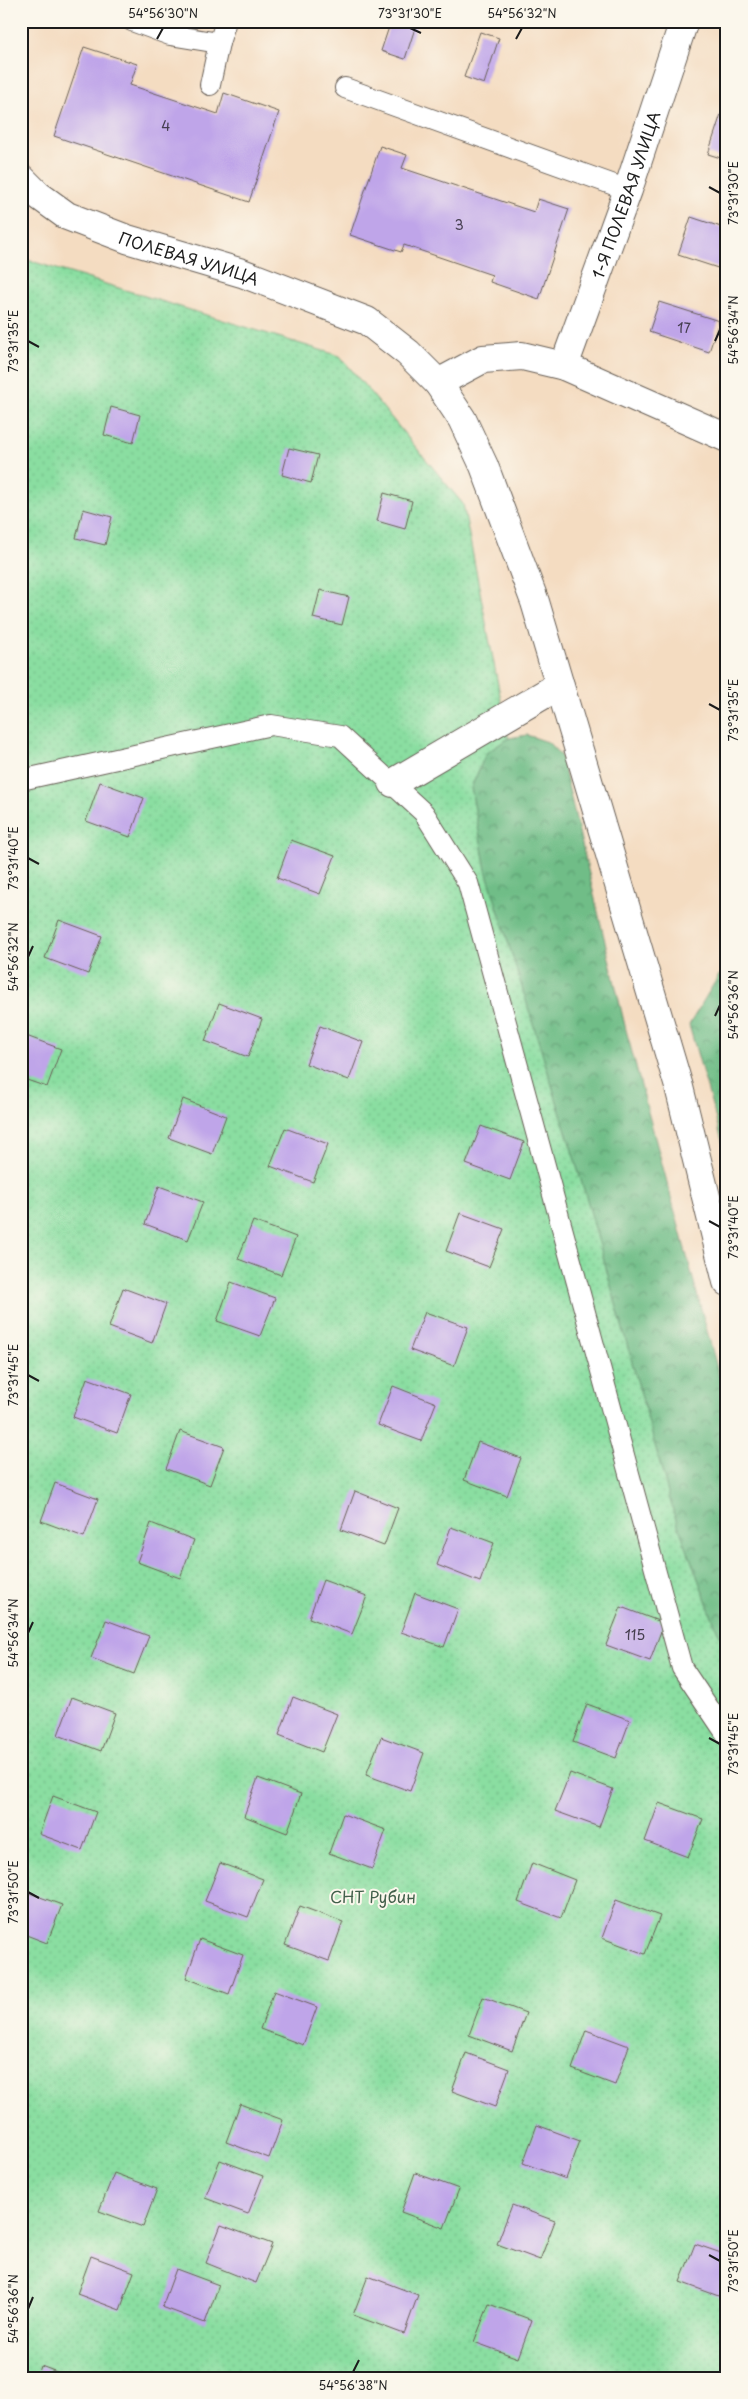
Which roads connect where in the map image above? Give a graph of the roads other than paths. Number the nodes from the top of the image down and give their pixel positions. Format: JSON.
{"nodes":[{"id":1,"x":132,"y":21,"type":"edge"},
{"id":2,"x":226,"y":21,"type":"edge"},
{"id":3,"x":684,"y":21,"type":"edge"},
{"id":4,"x":219,"y":43,"type":"junction"},
{"id":5,"x":210,"y":84,"type":"dead end"},
{"id":6,"x":346,"y":88,"type":"dead end"},
{"id":7,"x":21,"y":178,"type":"edge"},
{"id":8,"x":628,"y":190,"type":"junction"},
{"id":9,"x":564,"y":366,"type":"junction"},
{"id":10,"x":438,"y":384,"type":"junction"},
{"id":11,"x":727,"y":438,"type":"edge"},
{"id":12,"x":560,"y":685,"type":"junction"},
{"id":13,"x":21,"y":780,"type":"edge"},
{"id":14,"x":393,"y":782,"type":"junction"},
{"id":15,"x":727,"y":1282,"type":"edge"},
{"id":16,"x":727,"y":1736,"type":"edge"}],
"edges":[{"from":1,"to":4,"type":"lane"},
{"from":2,"to":4,"type":"lane"},
{"from":3,"to":8,"type":"street","name":"1-Я ПОЛЕВАЯ УЛИЦА"},
{"from":4,"to":5,"type":"lane"},
{"from":6,"to":8,"type":"lane"},
{"from":7,"to":10,"type":"street","name":"ПОЛЕВАЯ УЛИЦА"},
{"from":8,"to":9,"type":"street","name":"1-Я ПОЛЕВАЯ УЛИЦА"},
{"from":9,"to":10,"type":"street"},
{"from":9,"to":11,"type":"street"},
{"from":10,"to":12,"type":"street","name":"ПОЛЕВАЯ УЛИЦА"},
{"from":12,"to":14,"type":"street"},
{"from":12,"to":15,"type":"street","name":"ПОЛЕВАЯ УЛИЦА"},
{"from":13,"to":14,"type":"lane"},
{"from":14,"to":16,"type":"lane"}]}
